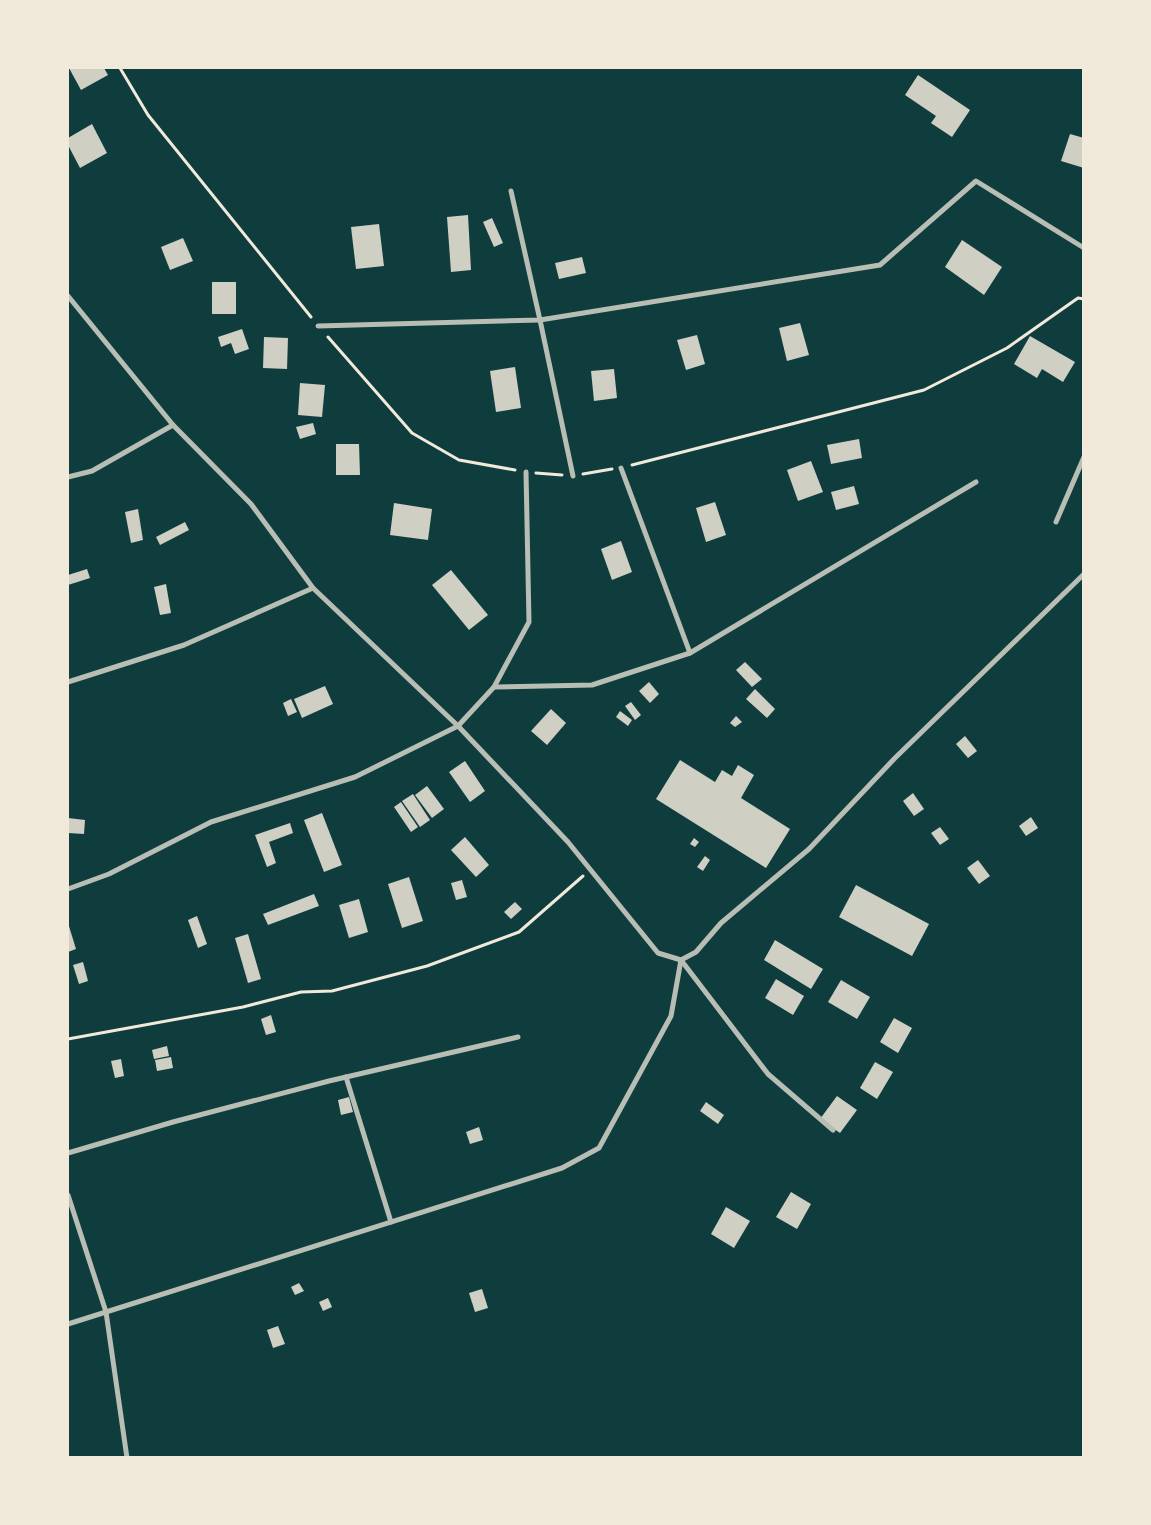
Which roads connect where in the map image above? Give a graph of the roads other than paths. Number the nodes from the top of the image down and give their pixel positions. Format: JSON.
{"nodes":[{"id":1,"x":511,"y":191,"type":"dead end"},
{"id":2,"x":1084,"y":248,"type":"edge"},
{"id":3,"x":68,"y":296,"type":"edge"},
{"id":4,"x":540,"y":320,"type":"junction"},
{"id":5,"x":318,"y":326,"type":"dead end"},
{"id":6,"x":173,"y":425,"type":"junction"},
{"id":7,"x":1084,"y":457,"type":"edge"},
{"id":8,"x":621,"y":468,"type":"dead end"},
{"id":9,"x":526,"y":472,"type":"dead end"},
{"id":10,"x":573,"y":476,"type":"dead end"},
{"id":11,"x":68,"y":477,"type":"edge"},
{"id":12,"x":976,"y":482,"type":"dead end"},
{"id":13,"x":1056,"y":522,"type":"dead end"},
{"id":14,"x":1084,"y":574,"type":"edge"},
{"id":15,"x":312,"y":588,"type":"junction"},
{"id":16,"x":690,"y":653,"type":"junction"},
{"id":17,"x":68,"y":682,"type":"edge"},
{"id":18,"x":494,"y":687,"type":"junction"},
{"id":19,"x":458,"y":726,"type":"junction"},
{"id":20,"x":68,"y":889,"type":"edge"},
{"id":21,"x":681,"y":960,"type":"junction"},
{"id":22,"x":518,"y":1037,"type":"dead end"},
{"id":23,"x":346,"y":1077,"type":"junction"},
{"id":24,"x":833,"y":1130,"type":"dead end"},
{"id":25,"x":68,"y":1153,"type":"edge"},
{"id":26,"x":68,"y":1195,"type":"edge"},
{"id":27,"x":391,"y":1222,"type":"junction"},
{"id":28,"x":106,"y":1312,"type":"junction"},
{"id":29,"x":68,"y":1324,"type":"edge"},
{"id":30,"x":128,"y":1458,"type":"edge"}],
"edges":[{"from":1,"to":4,"type":"street"},
{"from":2,"to":4,"type":"street"},
{"from":3,"to":6,"type":"street"},
{"from":4,"to":5,"type":"street"},
{"from":4,"to":10,"type":"street"},
{"from":6,"to":11,"type":"street"},
{"from":6,"to":15,"type":"street"},
{"from":7,"to":13,"type":"street"},
{"from":8,"to":16,"type":"street"},
{"from":9,"to":18,"type":"street"},
{"from":12,"to":16,"type":"street"},
{"from":14,"to":21,"type":"street"},
{"from":15,"to":17,"type":"street"},
{"from":15,"to":19,"type":"street"},
{"from":16,"to":18,"type":"street"},
{"from":18,"to":19,"type":"street"},
{"from":19,"to":20,"type":"street"},
{"from":19,"to":21,"type":"street"},
{"from":21,"to":24,"type":"street"},
{"from":21,"to":27,"type":"street"},
{"from":22,"to":23,"type":"street"},
{"from":23,"to":25,"type":"street"},
{"from":23,"to":27,"type":"street"},
{"from":26,"to":28,"type":"street"},
{"from":27,"to":28,"type":"street"},
{"from":28,"to":29,"type":"street"},
{"from":28,"to":30,"type":"street"}]}
